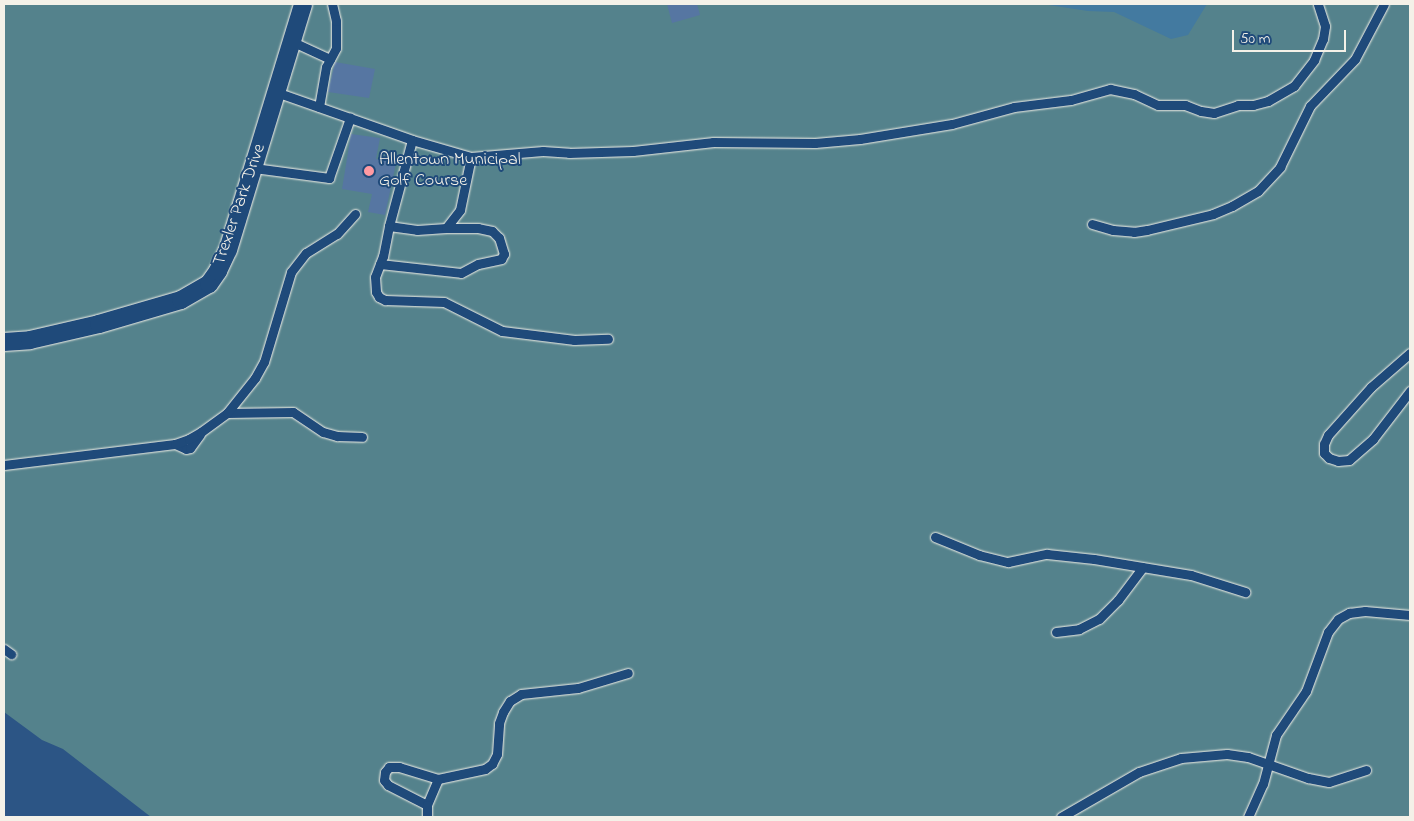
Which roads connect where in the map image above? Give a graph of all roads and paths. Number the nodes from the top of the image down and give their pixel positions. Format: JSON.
{"nodes":[{"id":1,"x":303,"y":4,"type":"edge"},
{"id":2,"x":332,"y":4,"type":"edge"},
{"id":3,"x":1318,"y":4,"type":"edge"},
{"id":4,"x":1384,"y":4,"type":"edge"},
{"id":5,"x":291,"y":41,"type":"junction"},
{"id":6,"x":330,"y":59,"type":"junction"},
{"id":7,"x":276,"y":92,"type":"junction"},
{"id":8,"x":320,"y":107,"type":"junction"},
{"id":9,"x":350,"y":118,"type":"junction"},
{"id":10,"x":412,"y":140,"type":"junction"},
{"id":11,"x":472,"y":156,"type":"junction"},
{"id":12,"x":254,"y":168,"type":"junction"},
{"id":13,"x":355,"y":214,"type":"dead end"},
{"id":14,"x":1092,"y":224,"type":"dead end"},
{"id":15,"x":389,"y":226,"type":"junction"},
{"id":16,"x":446,"y":228,"type":"junction"},
{"id":17,"x":380,"y":264,"type":"junction"},
{"id":18,"x":608,"y":339,"type":"dead end"},
{"id":19,"x":4,"y":342,"type":"edge"},
{"id":20,"x":1410,"y":353,"type":"edge"},
{"id":21,"x":1410,"y":391,"type":"edge"},
{"id":22,"x":227,"y":413,"type":"junction"},
{"id":23,"x":362,"y":437,"type":"dead end"},
{"id":24,"x":4,"y":465,"type":"edge"},
{"id":25,"x":935,"y":537,"type":"dead end"},
{"id":26,"x":1143,"y":567,"type":"junction"},
{"id":27,"x":1245,"y":592,"type":"dead end"},
{"id":28,"x":1410,"y":615,"type":"edge"},
{"id":29,"x":1056,"y":632,"type":"dead end"},
{"id":30,"x":628,"y":673,"type":"dead end"},
{"id":31,"x":1269,"y":763,"type":"junction"},
{"id":32,"x":1366,"y":770,"type":"dead end"},
{"id":33,"x":438,"y":779,"type":"junction"},
{"id":34,"x":426,"y":806,"type":"junction"},
{"id":35,"x":427,"y":817,"type":"edge"},
{"id":36,"x":1061,"y":817,"type":"edge"},
{"id":37,"x":1248,"y":817,"type":"edge"}],
"edges":[{"from":1,"to":5,"type":"street","name":"Trexler Park Drive"},
{"from":2,"to":6,"type":"lane"},
{"from":3,"to":11,"type":"lane"},
{"from":4,"to":14,"type":"lane"},
{"from":5,"to":6,"type":"lane"},
{"from":5,"to":7,"type":"street","name":"Trexler Park Drive"},
{"from":6,"to":8,"type":"lane"},
{"from":7,"to":8,"type":"lane"},
{"from":7,"to":12,"type":"street","name":"Trexler Park Drive"},
{"from":8,"to":9,"type":"lane"},
{"from":9,"to":10,"type":"lane"},
{"from":9,"to":12,"type":"lane"},
{"from":10,"to":11,"type":"lane"},
{"from":10,"to":15,"type":"lane"},
{"from":11,"to":16,"type":"lane"},
{"from":12,"to":19,"type":"street","name":"Trexler Park Drive"},
{"from":13,"to":22,"type":"lane"},
{"from":15,"to":16,"type":"lane"},
{"from":15,"to":17,"type":"lane"},
{"from":16,"to":17,"type":"lane"},
{"from":17,"to":18,"type":"lane"},
{"from":20,"to":21,"type":"lane"},
{"from":22,"to":23,"type":"lane"},
{"from":22,"to":24,"type":"lane"},
{"from":25,"to":26,"type":"lane"},
{"from":26,"to":27,"type":"lane"},
{"from":26,"to":29,"type":"lane"},
{"from":28,"to":31,"type":"lane"},
{"from":30,"to":33,"type":"lane"},
{"from":31,"to":32,"type":"lane"},
{"from":31,"to":36,"type":"lane"},
{"from":31,"to":37,"type":"lane"},
{"from":33,"to":34,"type":"lane"},
{"from":33,"to":34,"type":"lane"},
{"from":34,"to":35,"type":"lane"}]}
